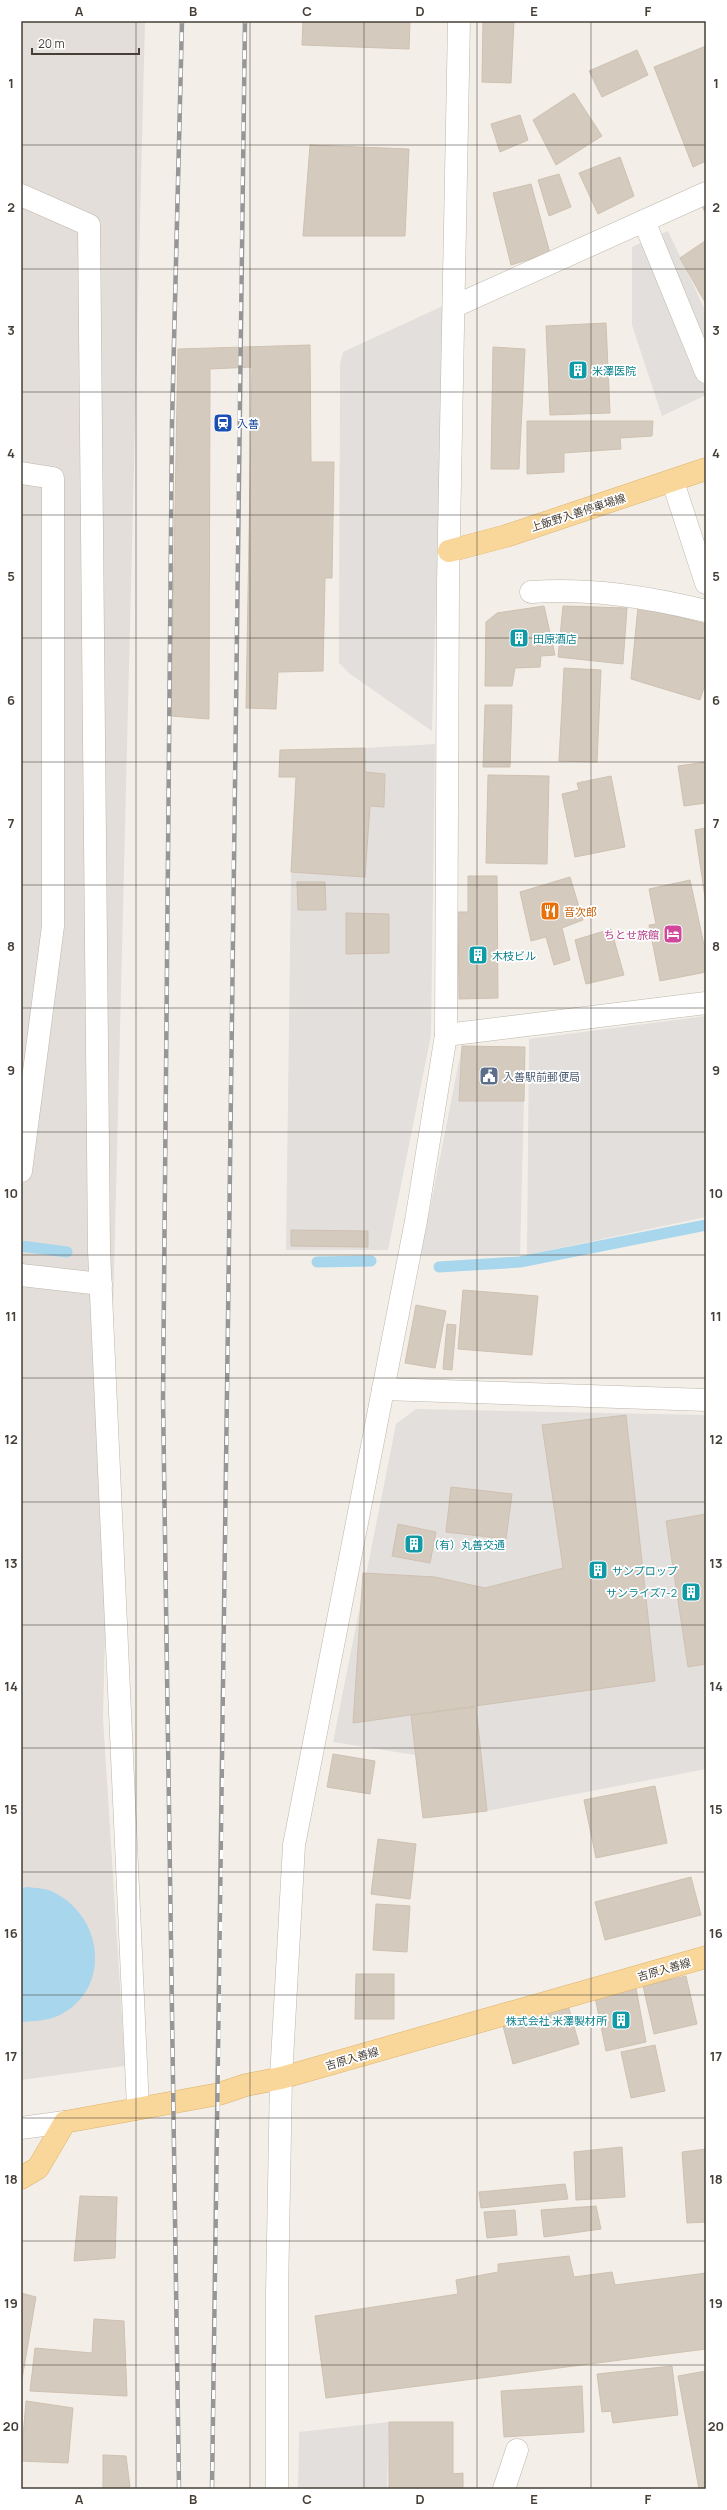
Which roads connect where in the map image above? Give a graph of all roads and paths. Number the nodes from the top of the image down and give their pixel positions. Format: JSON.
{"nodes":[{"id":1,"x":460,"y":21,"type":"edge"},
{"id":2,"x":706,"y":194,"type":"edge"},
{"id":3,"x":21,"y":195,"type":"edge"},
{"id":4,"x":644,"y":221,"type":"junction"},
{"id":5,"x":455,"y":306,"type":"junction"},
{"id":6,"x":706,"y":372,"type":"edge"},
{"id":7,"x":706,"y":469,"type":"edge"},
{"id":8,"x":21,"y":473,"type":"edge"},
{"id":9,"x":673,"y":482,"type":"junction"},
{"id":10,"x":449,"y":552,"type":"junction"},
{"id":11,"x":706,"y":583,"type":"edge"},
{"id":12,"x":531,"y":592,"type":"dead end"},
{"id":13,"x":706,"y":611,"type":"edge"},
{"id":14,"x":706,"y":1003,"type":"edge"},
{"id":15,"x":446,"y":1035,"type":"junction"},
{"id":16,"x":21,"y":1171,"type":"edge"},
{"id":17,"x":21,"y":1275,"type":"edge"},
{"id":18,"x":101,"y":1284,"type":"junction"},
{"id":19,"x":383,"y":1389,"type":"junction"},
{"id":20,"x":706,"y":1400,"type":"edge"},
{"id":21,"x":706,"y":1957,"type":"edge"},
{"id":22,"x":282,"y":2078,"type":"junction"},
{"id":23,"x":138,"y":2108,"type":"junction"},
{"id":24,"x":65,"y":2122,"type":"junction"},
{"id":25,"x":21,"y":2128,"type":"edge"},
{"id":26,"x":21,"y":2178,"type":"edge"},
{"id":27,"x":516,"y":2450,"type":"dead end"},
{"id":28,"x":277,"y":2489,"type":"edge"},
{"id":29,"x":504,"y":2489,"type":"edge"}],
"edges":[{"from":1,"to":5,"type":"street"},
{"from":2,"to":4,"type":"street"},
{"from":3,"to":18,"type":"street"},
{"from":4,"to":5,"type":"street"},
{"from":4,"to":6,"type":"street"},
{"from":5,"to":10,"type":"street"},
{"from":7,"to":9,"type":"main road","name":"上飯野入善停車場線"},
{"from":8,"to":16,"type":"street"},
{"from":9,"to":10,"type":"main road","name":"上飯野入善停車場線"},
{"from":9,"to":11,"type":"street"},
{"from":10,"to":15,"type":"street"},
{"from":12,"to":13,"type":"street"},
{"from":14,"to":15,"type":"street"},
{"from":15,"to":19,"type":"street"},
{"from":17,"to":18,"type":"street"},
{"from":18,"to":23,"type":"street"},
{"from":19,"to":20,"type":"street"},
{"from":19,"to":22,"type":"street"},
{"from":21,"to":22,"type":"main road","name":"吉原入善線"},
{"from":22,"to":23,"type":"main road","name":"吉原入善線"},
{"from":22,"to":28,"type":"street"},
{"from":23,"to":24,"type":"main road","name":"吉原入善線"},
{"from":24,"to":25,"type":"street"},
{"from":24,"to":26,"type":"main road"},
{"from":27,"to":29,"type":"street"}]}
